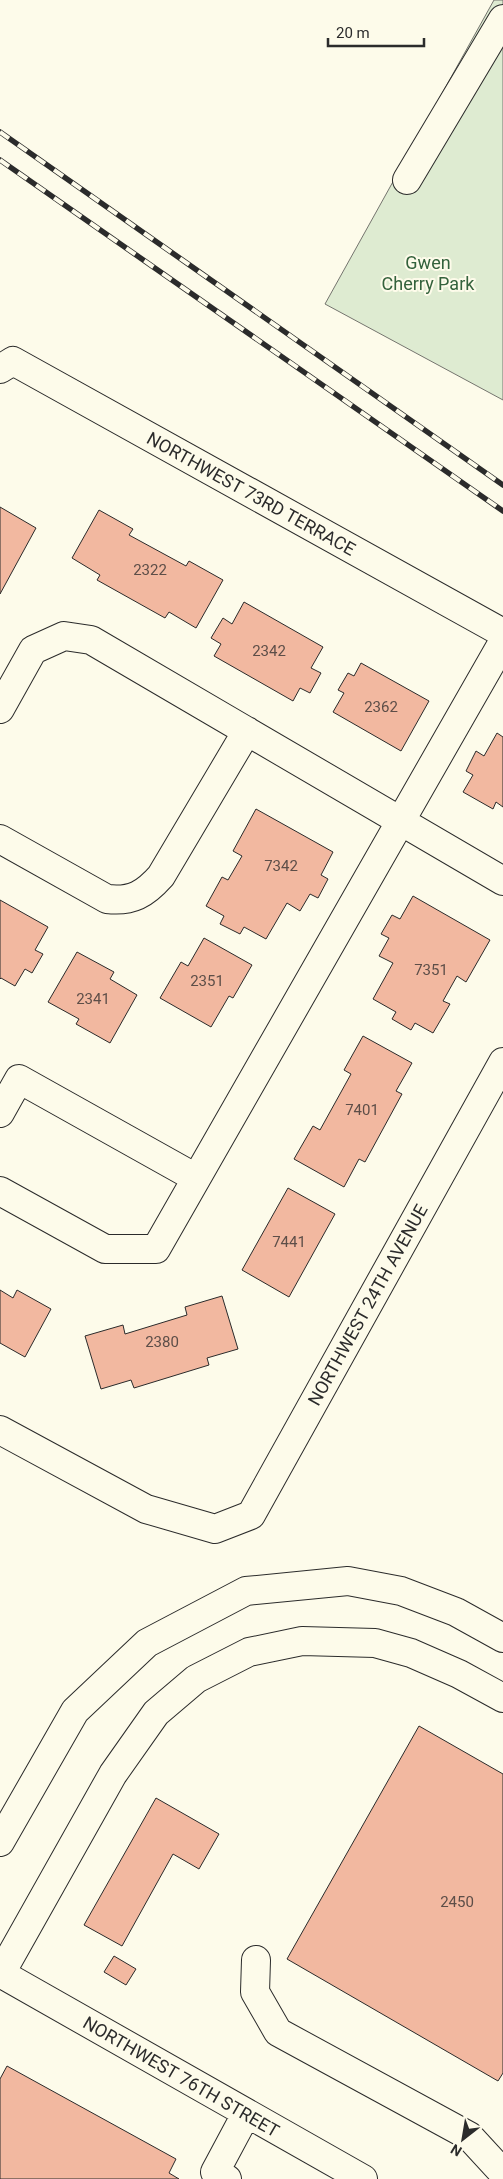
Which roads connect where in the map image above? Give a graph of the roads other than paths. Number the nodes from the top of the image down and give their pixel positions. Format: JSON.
{"nodes":[{"id":1,"x":503,"y":19,"type":"edge"},
{"id":2,"x":407,"y":180,"type":"dead end"},
{"id":3,"x":0,"y":370,"type":"edge"},
{"id":4,"x":503,"y":633,"type":"edge"},
{"id":5,"x":503,"y":642,"type":"edge"},
{"id":6,"x":0,"y":709,"type":"edge"},
{"id":7,"x":247,"y":732,"type":"junction"},
{"id":8,"x":401,"y":822,"type":"junction"},
{"id":9,"x":0,"y":839,"type":"edge"},
{"id":10,"x":503,"y":881,"type":"edge"},
{"id":11,"x":503,"y":1062,"type":"edge"},
{"id":12,"x":0,"y":1113,"type":"edge"},
{"id":13,"x":196,"y":1178,"type":"junction"},
{"id":14,"x":0,"y":1191,"type":"edge"},
{"id":15,"x":0,"y":1430,"type":"edge"},
{"id":16,"x":503,"y":1638,"type":"edge"},
{"id":17,"x":503,"y":1698,"type":"edge"},
{"id":18,"x":0,"y":1842,"type":"edge"},
{"id":19,"x":256,"y":1960,"type":"dead end"},
{"id":20,"x":0,"y":1974,"type":"edge"},
{"id":21,"x":246,"y":2114,"type":"junction"},
{"id":22,"x":503,"y":2174,"type":"edge"},
{"id":23,"x":227,"y":2179,"type":"edge"},
{"id":24,"x":363,"y":2179,"type":"edge"},
{"id":25,"x":501,"y":2179,"type":"edge"}],
"edges":[{"from":1,"to":2,"type":"street"},
{"from":3,"to":4,"type":"street","name":"NORTHWEST 73RD TERRACE"},
{"from":5,"to":8,"type":"street"},
{"from":6,"to":7,"type":"street"},
{"from":7,"to":8,"type":"street"},
{"from":7,"to":9,"type":"street"},
{"from":8,"to":10,"type":"street"},
{"from":8,"to":13,"type":"street"},
{"from":11,"to":15,"type":"street","name":"NORTHWEST 24TH AVENUE"},
{"from":12,"to":13,"type":"street"},
{"from":13,"to":14,"type":"street"},
{"from":16,"to":18,"type":"street"},
{"from":17,"to":20,"type":"street"},
{"from":19,"to":22,"type":"street"},
{"from":20,"to":21,"type":"street","name":"NORTHWEST 76TH STREET"},
{"from":21,"to":23,"type":"street"},
{"from":21,"to":24,"type":"street","name":"NORTHWEST 76TH STREET"},
{"from":22,"to":25,"type":"street"}]}
